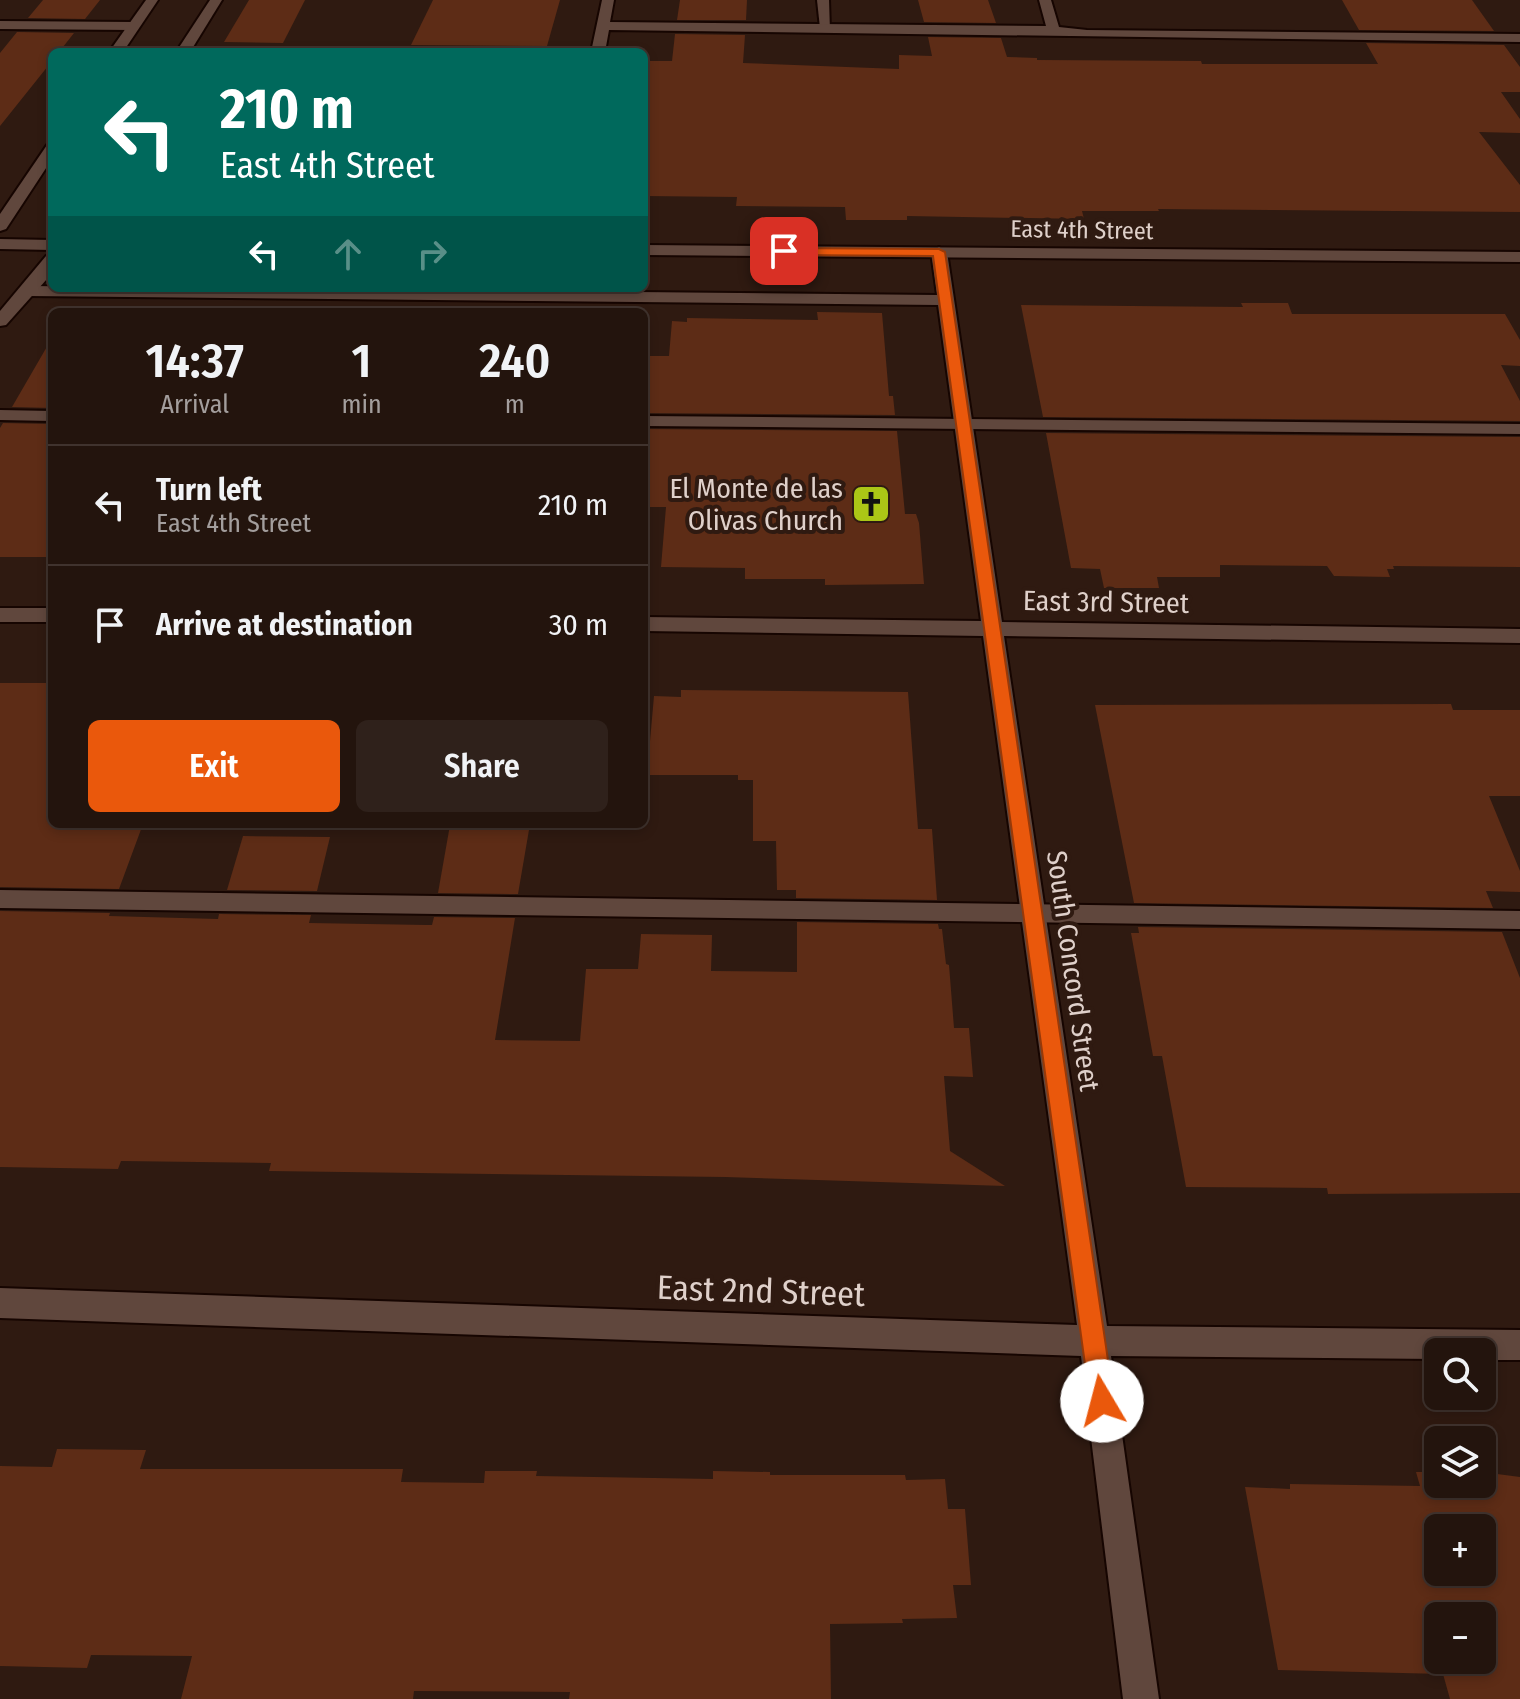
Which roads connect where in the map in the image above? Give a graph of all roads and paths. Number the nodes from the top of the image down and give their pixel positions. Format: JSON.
{"nodes":[{"id":1,"x":152,"y":0,"type":"edge"},
{"id":2,"x":216,"y":0,"type":"edge"},
{"id":3,"x":608,"y":0,"type":"edge"},
{"id":4,"x":823,"y":0,"type":"edge"},
{"id":5,"x":1045,"y":0,"type":"edge"},
{"id":6,"x":0,"y":25,"type":"edge"},
{"id":7,"x":133,"y":26,"type":"junction"},
{"id":8,"x":603,"y":26,"type":"junction"},
{"id":9,"x":826,"y":28,"type":"junction"},
{"id":10,"x":1054,"y":30,"type":"junction"},
{"id":11,"x":1520,"y":38,"type":"edge"},
{"id":12,"x":119,"y":48,"type":"edge"},
{"id":13,"x":186,"y":48,"type":"edge"},
{"id":14,"x":599,"y":48,"type":"edge"},
{"id":15,"x":48,"y":154,"type":"edge"},
{"id":16,"x":0,"y":226,"type":"edge"},
{"id":17,"x":0,"y":244,"type":"edge"},
{"id":18,"x":48,"y":245,"type":"edge"},
{"id":19,"x":648,"y":250,"type":"edge"},
{"id":20,"x":939,"y":252,"type":"junction"},
{"id":21,"x":1520,"y":257,"type":"edge"},
{"id":22,"x":48,"y":264,"type":"edge"},
{"id":23,"x":28,"y":291,"type":"junction"},
{"id":24,"x":48,"y":291,"type":"edge"},
{"id":25,"x":558,"y":292,"type":"edge"},
{"id":26,"x":945,"y":300,"type":"junction"},
{"id":27,"x":0,"y":321,"type":"edge"},
{"id":28,"x":0,"y":415,"type":"edge"},
{"id":29,"x":48,"y":416,"type":"edge"},
{"id":30,"x":648,"y":421,"type":"edge"},
{"id":31,"x":962,"y":424,"type":"junction"},
{"id":32,"x":1520,"y":429,"type":"edge"},
{"id":33,"x":0,"y":615,"type":"edge"},
{"id":34,"x":48,"y":615,"type":"edge"},
{"id":35,"x":648,"y":624,"type":"edge"},
{"id":36,"x":990,"y":629,"type":"junction"},
{"id":37,"x":1520,"y":636,"type":"edge"},
{"id":38,"x":0,"y":899,"type":"edge"},
{"id":39,"x":1032,"y":913,"type":"junction"},
{"id":40,"x":1520,"y":920,"type":"edge"},
{"id":41,"x":0,"y":1303,"type":"edge"},
{"id":42,"x":1094,"y":1341,"type":"junction"},
{"id":43,"x":1520,"y":1345,"type":"edge"},
{"id":44,"x":1141,"y":1699,"type":"edge"}],
"edges":[{"from":1,"to":7,"type":"street"},
{"from":2,"to":13,"type":"street"},
{"from":3,"to":8,"type":"street"},
{"from":4,"to":9,"type":"lane"},
{"from":5,"to":10,"type":"street"},
{"from":6,"to":7,"type":"street"},
{"from":7,"to":12,"type":"street"},
{"from":8,"to":9,"type":"street"},
{"from":8,"to":14,"type":"street"},
{"from":9,"to":10,"type":"street"},
{"from":10,"to":11,"type":"street"},
{"from":15,"to":16,"type":"street"},
{"from":17,"to":18,"type":"street"},
{"from":19,"to":20,"type":"street","name":"East 4th Street"},
{"from":20,"to":21,"type":"street","name":"East 4th Street"},
{"from":20,"to":26,"type":"street","name":"South Concord Street"},
{"from":22,"to":23,"type":"street"},
{"from":23,"to":24,"type":"street"},
{"from":23,"to":27,"type":"street"},
{"from":25,"to":26,"type":"street"},
{"from":26,"to":31,"type":"street","name":"South Concord Street"},
{"from":28,"to":29,"type":"lane"},
{"from":30,"to":31,"type":"lane"},
{"from":31,"to":32,"type":"lane"},
{"from":31,"to":36,"type":"street","name":"South Concord Street"},
{"from":33,"to":34,"type":"street"},
{"from":35,"to":36,"type":"street","name":"East 3rd Street"},
{"from":36,"to":37,"type":"street","name":"East 3rd Street"},
{"from":36,"to":39,"type":"street","name":"South Concord Street"},
{"from":38,"to":39,"type":"lane"},
{"from":39,"to":40,"type":"lane"},
{"from":39,"to":42,"type":"street","name":"South Concord Street"},
{"from":41,"to":42,"type":"street","name":"East 2nd Street"},
{"from":42,"to":43,"type":"street","name":"East 2nd Street"},
{"from":42,"to":44,"type":"street","name":"South Concord Street"}]}
